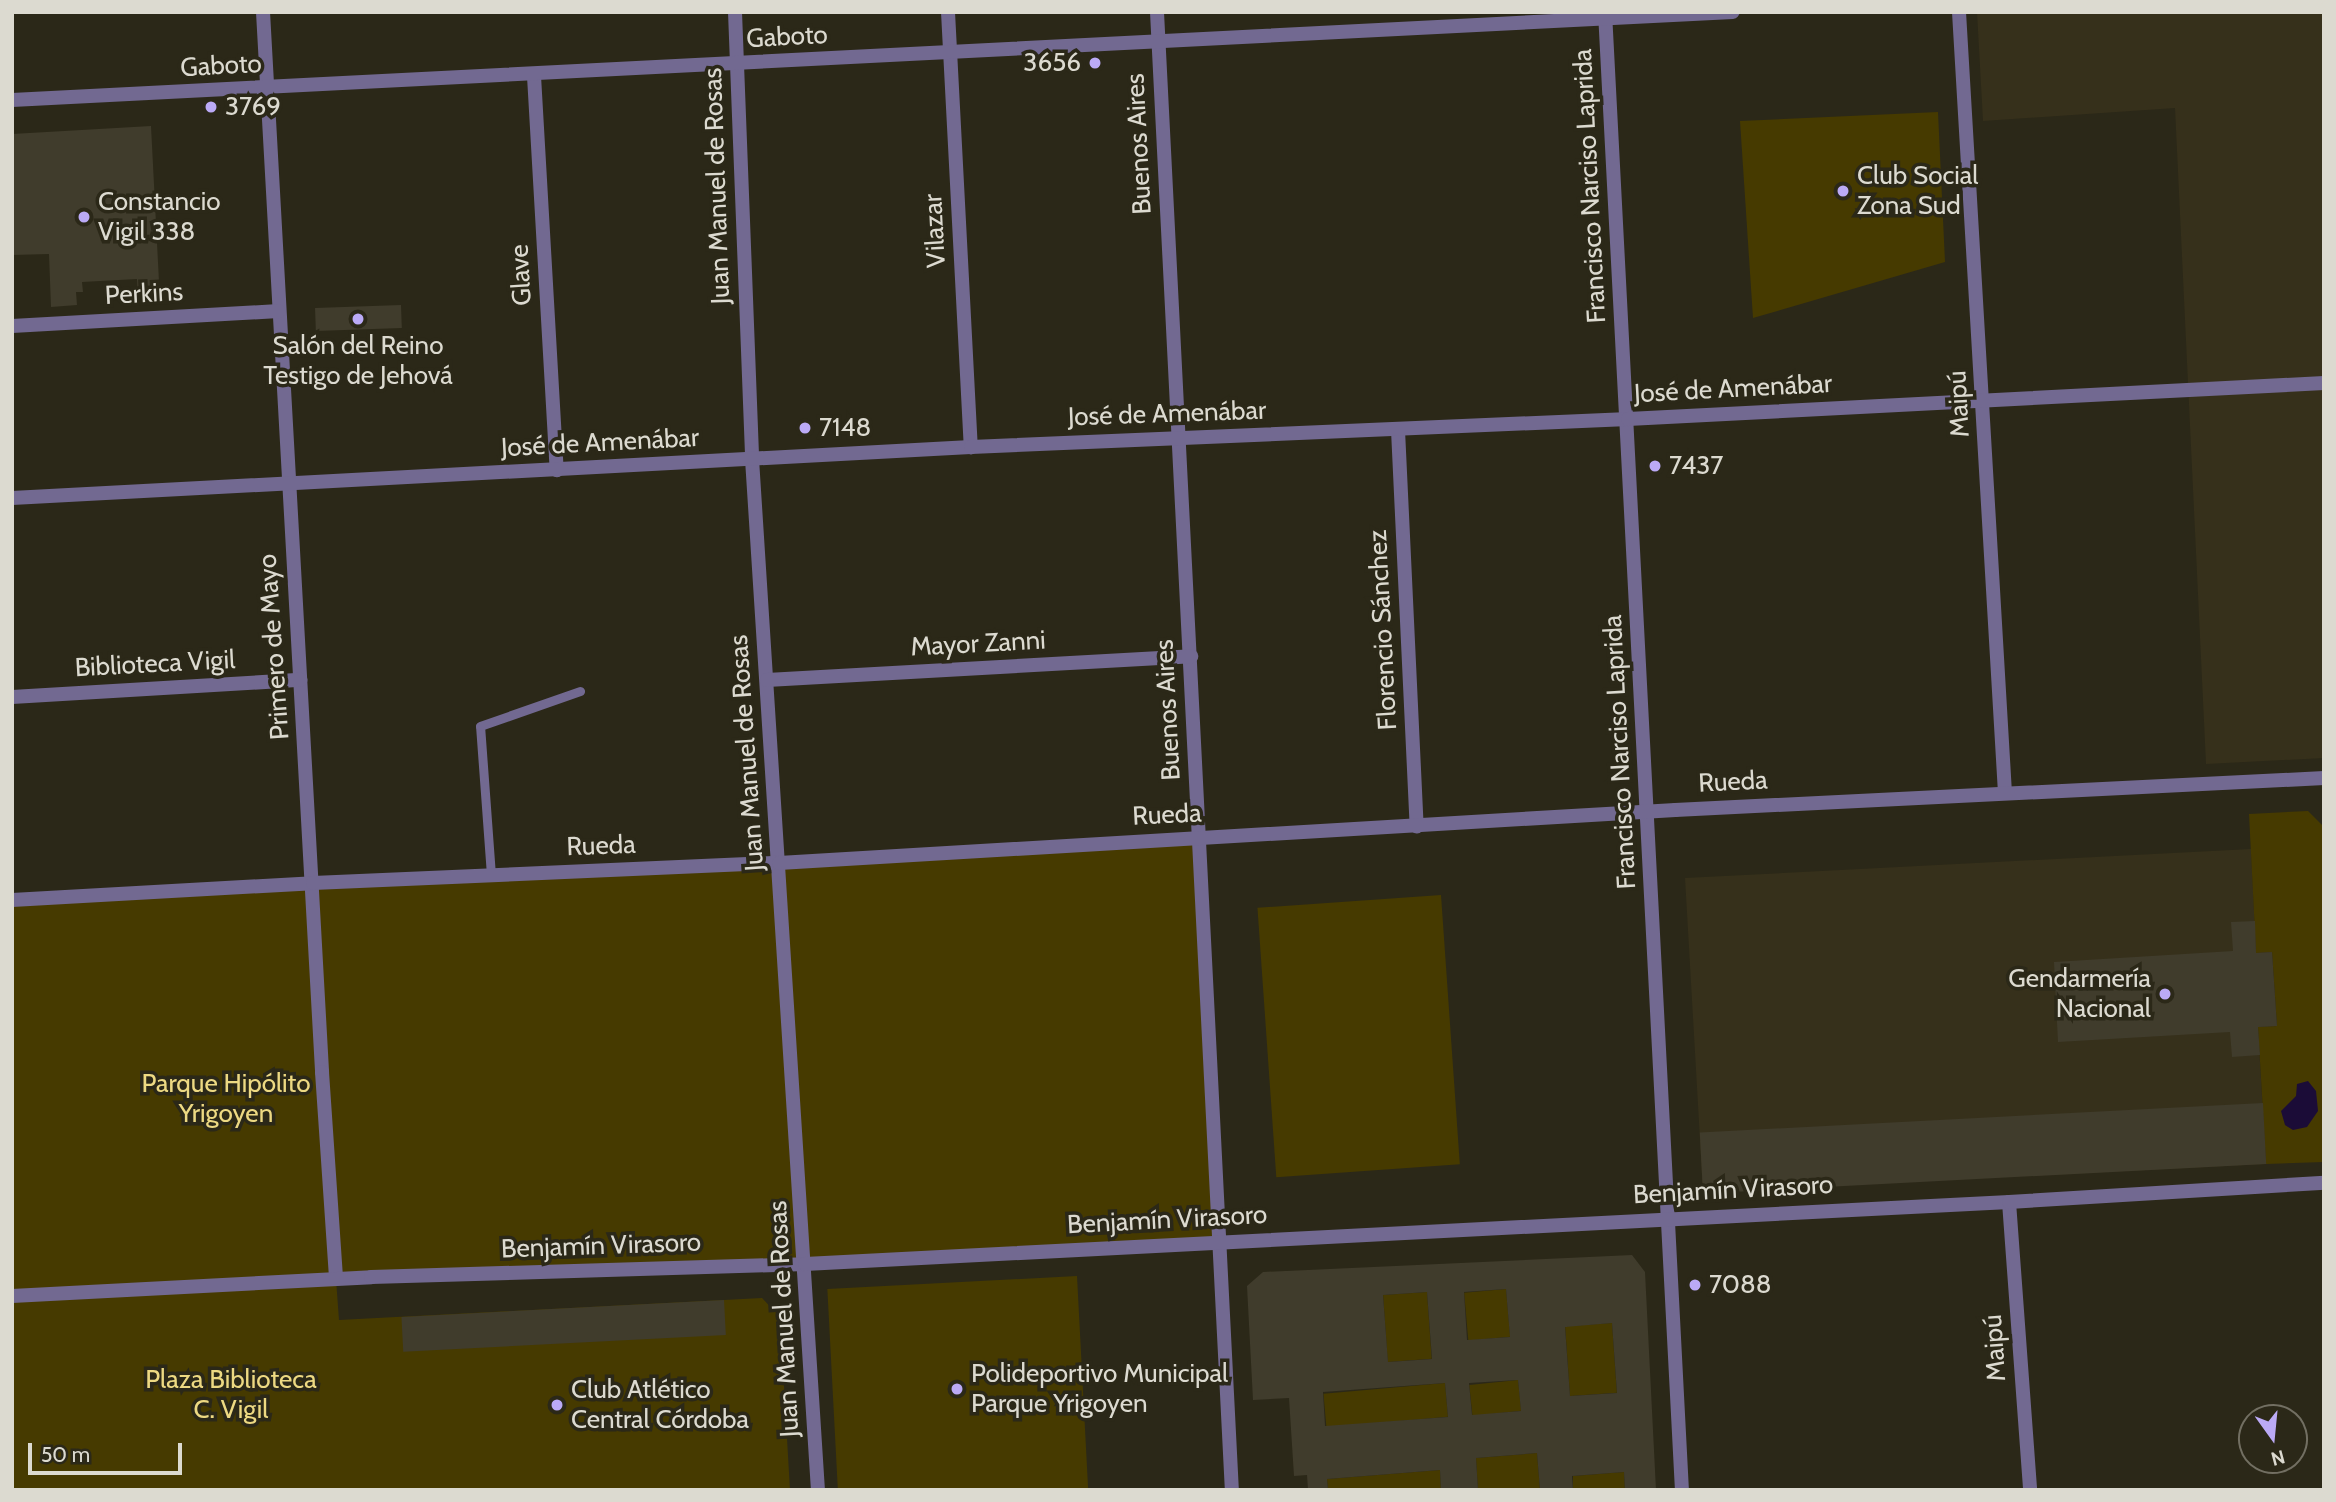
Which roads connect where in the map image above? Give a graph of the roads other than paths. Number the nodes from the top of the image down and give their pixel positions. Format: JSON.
{"nodes":[{"id":1,"x":263,"y":12,"type":"edge"},
{"id":2,"x":735,"y":12,"type":"edge"},
{"id":3,"x":948,"y":12,"type":"edge"},
{"id":4,"x":1157,"y":12,"type":"edge"},
{"id":5,"x":1733,"y":12,"type":"edge"},
{"id":6,"x":1959,"y":12,"type":"edge"},
{"id":7,"x":1605,"y":15,"type":"edge"},
{"id":8,"x":1158,"y":42,"type":"junction"},
{"id":9,"x":951,"y":53,"type":"junction"},
{"id":10,"x":737,"y":64,"type":"junction"},
{"id":11,"x":534,"y":76,"type":"junction"},
{"id":12,"x":267,"y":88,"type":"junction"},
{"id":13,"x":12,"y":100,"type":"edge"},
{"id":14,"x":279,"y":312,"type":"junction"},
{"id":15,"x":12,"y":326,"type":"edge"},
{"id":16,"x":2324,"y":383,"type":"edge"},
{"id":17,"x":1983,"y":401,"type":"junction"},
{"id":18,"x":1628,"y":419,"type":"junction"},
{"id":19,"x":1398,"y":429,"type":"junction"},
{"id":20,"x":1178,"y":438,"type":"junction"},
{"id":21,"x":971,"y":447,"type":"junction"},
{"id":22,"x":752,"y":459,"type":"junction"},
{"id":23,"x":557,"y":470,"type":"junction"},
{"id":24,"x":288,"y":482,"type":"junction"},
{"id":25,"x":12,"y":498,"type":"edge"},
{"id":26,"x":1191,"y":656,"type":"junction"},
{"id":27,"x":301,"y":680,"type":"junction"},
{"id":28,"x":767,"y":680,"type":"junction"},
{"id":29,"x":580,"y":691,"type":"dead end"},
{"id":30,"x":12,"y":697,"type":"edge"},
{"id":31,"x":2324,"y":778,"type":"edge"},
{"id":32,"x":2005,"y":793,"type":"junction"},
{"id":33,"x":1647,"y":811,"type":"junction"},
{"id":34,"x":1417,"y":827,"type":"junction"},
{"id":35,"x":1199,"y":838,"type":"junction"},
{"id":36,"x":779,"y":863,"type":"junction"},
{"id":37,"x":491,"y":875,"type":"junction"},
{"id":38,"x":313,"y":883,"type":"junction"},
{"id":39,"x":12,"y":900,"type":"edge"},
{"id":40,"x":2324,"y":1183,"type":"edge"},
{"id":41,"x":2009,"y":1202,"type":"junction"},
{"id":42,"x":1668,"y":1217,"type":"junction"},
{"id":43,"x":1221,"y":1242,"type":"junction"},
{"id":44,"x":806,"y":1265,"type":"junction"},
{"id":45,"x":336,"y":1279,"type":"junction"},
{"id":46,"x":12,"y":1296,"type":"edge"},
{"id":47,"x":818,"y":1490,"type":"edge"},
{"id":48,"x":1232,"y":1490,"type":"edge"},
{"id":49,"x":1682,"y":1490,"type":"edge"},
{"id":50,"x":2030,"y":1490,"type":"edge"}],
"edges":[{"from":1,"to":12,"type":"street","name":"Primero de Mayo"},
{"from":2,"to":10,"type":"street","name":"Juan Manuel de Rosas"},
{"from":3,"to":9,"type":"street","name":"Vilazar"},
{"from":4,"to":8,"type":"street","name":"Buenos Aires"},
{"from":5,"to":7,"type":"street","name":"Gaboto"},
{"from":6,"to":17,"type":"street","name":"Maipú"},
{"from":7,"to":8,"type":"street","name":"Gaboto"},
{"from":7,"to":18,"type":"street","name":"Francisco Narciso Laprida"},
{"from":8,"to":9,"type":"street","name":"Gaboto"},
{"from":8,"to":20,"type":"street","name":"Buenos Aires"},
{"from":9,"to":10,"type":"street","name":"Gaboto"},
{"from":9,"to":21,"type":"street","name":"Vilazar"},
{"from":10,"to":11,"type":"street","name":"Gaboto"},
{"from":10,"to":22,"type":"street","name":"Juan Manuel de Rosas"},
{"from":11,"to":12,"type":"street","name":"Gaboto"},
{"from":11,"to":23,"type":"street","name":"Glave"},
{"from":12,"to":13,"type":"street","name":"Gaboto"},
{"from":12,"to":14,"type":"street","name":"Primero de Mayo"},
{"from":14,"to":15,"type":"street","name":"Perkins"},
{"from":14,"to":24,"type":"street","name":"Primero de Mayo"},
{"from":16,"to":17,"type":"street","name":"José de Amenábar"},
{"from":17,"to":18,"type":"street","name":"José de Amenábar"},
{"from":17,"to":32,"type":"street","name":"Maipú"},
{"from":18,"to":19,"type":"street","name":"José de Amenábar"},
{"from":18,"to":33,"type":"street","name":"Francisco Narciso Laprida"},
{"from":19,"to":20,"type":"street","name":"José de Amenábar"},
{"from":19,"to":34,"type":"street","name":"Florencio Sánchez"},
{"from":20,"to":21,"type":"street","name":"José de Amenábar"},
{"from":20,"to":26,"type":"street","name":"Buenos Aires"},
{"from":21,"to":22,"type":"street","name":"José de Amenábar"},
{"from":22,"to":23,"type":"street","name":"José de Amenábar"},
{"from":22,"to":28,"type":"street","name":"Juan Manuel de Rosas"},
{"from":23,"to":24,"type":"street","name":"José de Amenábar"},
{"from":24,"to":25,"type":"street","name":"José de Amenábar"},
{"from":24,"to":27,"type":"street","name":"Primero de Mayo"},
{"from":26,"to":28,"type":"street","name":"Mayor Zanni"},
{"from":26,"to":35,"type":"street","name":"Buenos Aires"},
{"from":27,"to":30,"type":"street","name":"Biblioteca Vigil"},
{"from":27,"to":38,"type":"street","name":"Primero de Mayo"},
{"from":28,"to":36,"type":"street","name":"Juan Manuel de Rosas"},
{"from":29,"to":37,"type":"lane"},
{"from":31,"to":32,"type":"street","name":"Rueda"},
{"from":32,"to":33,"type":"street","name":"Rueda"},
{"from":33,"to":34,"type":"street","name":"Rueda"},
{"from":33,"to":42,"type":"street","name":"Francisco Narciso Laprida"},
{"from":34,"to":35,"type":"street","name":"Rueda"},
{"from":35,"to":36,"type":"street","name":"Rueda"},
{"from":35,"to":43,"type":"street","name":"Buenos Aires"},
{"from":36,"to":37,"type":"street","name":"Rueda"},
{"from":36,"to":44,"type":"street","name":"Juan Manuel de Rosas"},
{"from":37,"to":38,"type":"street","name":"Rueda"},
{"from":38,"to":39,"type":"street","name":"Rueda"},
{"from":38,"to":45,"type":"street","name":"Primero de Mayo"},
{"from":40,"to":41,"type":"street","name":"Benjamín Virasoro"},
{"from":41,"to":42,"type":"street","name":"Benjamín Virasoro"},
{"from":41,"to":50,"type":"street","name":"Maipú"},
{"from":42,"to":43,"type":"street","name":"Benjamín Virasoro"},
{"from":42,"to":49,"type":"street","name":"Francisco Narciso Laprida"},
{"from":43,"to":44,"type":"street","name":"Benjamín Virasoro"},
{"from":43,"to":48,"type":"street","name":"Buenos Aires"},
{"from":44,"to":45,"type":"street","name":"Benjamín Virasoro"},
{"from":44,"to":47,"type":"street","name":"Juan Manuel de Rosas"},
{"from":45,"to":46,"type":"street","name":"Benjamín Virasoro"}]}
